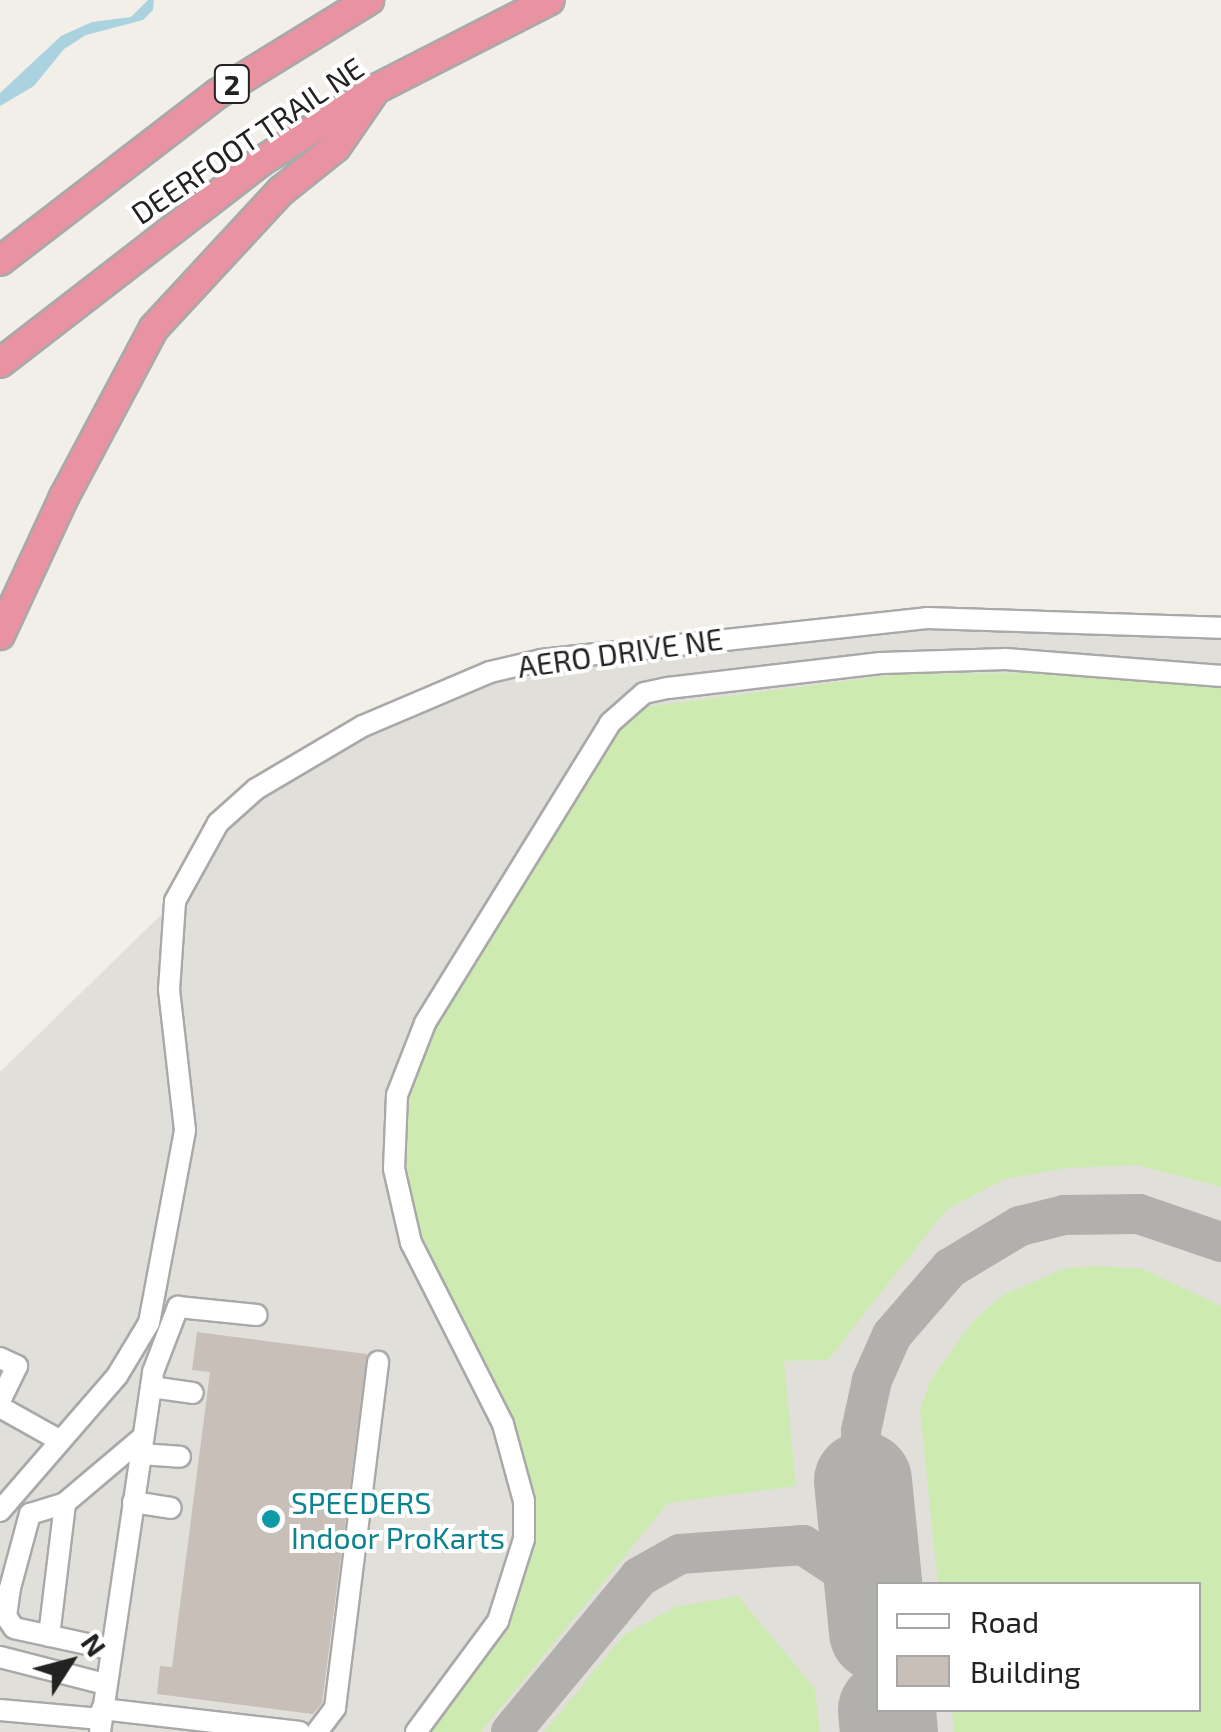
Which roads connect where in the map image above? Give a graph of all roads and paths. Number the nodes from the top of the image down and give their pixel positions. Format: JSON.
{"nodes":[{"id":1,"x":370,"y":0,"type":"edge"},
{"id":2,"x":550,"y":0,"type":"edge"},
{"id":3,"x":376,"y":89,"type":"junction"},
{"id":4,"x":0,"y":261,"type":"edge"},
{"id":5,"x":0,"y":363,"type":"edge"},
{"id":6,"x":1221,"y":628,"type":"edge"},
{"id":7,"x":0,"y":635,"type":"edge"},
{"id":8,"x":1221,"y":676,"type":"edge"},
{"id":9,"x":154,"y":1304,"type":"junction"},
{"id":10,"x":178,"y":1306,"type":"junction"},
{"id":11,"x":257,"y":1315,"type":"dead end"},
{"id":12,"x":0,"y":1358,"type":"edge"},
{"id":13,"x":378,"y":1362,"type":"dead end"},
{"id":14,"x":118,"y":1376,"type":"junction"},
{"id":15,"x":192,"y":1393,"type":"dead end"},
{"id":16,"x":150,"y":1396,"type":"junction"},
{"id":17,"x":0,"y":1404,"type":"edge"},
{"id":18,"x":58,"y":1439,"type":"junction"},
{"id":19,"x":142,"y":1446,"type":"junction"},
{"id":20,"x":180,"y":1457,"type":"dead end"},
{"id":21,"x":133,"y":1502,"type":"junction"},
{"id":22,"x":65,"y":1503,"type":"junction"},
{"id":23,"x":171,"y":1508,"type":"dead end"},
{"id":24,"x":0,"y":1511,"type":"edge"},
{"id":25,"x":49,"y":1636,"type":"junction"},
{"id":26,"x":110,"y":1649,"type":"junction"},
{"id":27,"x":0,"y":1657,"type":"edge"},
{"id":28,"x":105,"y":1684,"type":"junction"},
{"id":29,"x":0,"y":1710,"type":"edge"},
{"id":30,"x":101,"y":1720,"type":"edge"},
{"id":31,"x":300,"y":1732,"type":"edge"},
{"id":32,"x":318,"y":1732,"type":"edge"},
{"id":33,"x":416,"y":1732,"type":"edge"}],
"edges":[{"from":1,"to":4,"type":"highway","name":"DEERFOOT TRAIL NE","number":"2"},
{"from":2,"to":3,"type":"highway","name":"DEERFOOT TRAIL NE"},
{"from":3,"to":5,"type":"highway","name":"DEERFOOT TRAIL NE"},
{"from":3,"to":7,"type":"highway"},
{"from":6,"to":9,"type":"street","name":"AERO DRIVE NE"},
{"from":8,"to":33,"type":"street"},
{"from":9,"to":10,"type":"street"},
{"from":9,"to":14,"type":"street","name":"AERO DRIVE NE"},
{"from":10,"to":11,"type":"street"},
{"from":10,"to":16,"type":"street"},
{"from":12,"to":17,"type":"street"},
{"from":13,"to":32,"type":"street"},
{"from":14,"to":16,"type":"street"},
{"from":14,"to":18,"type":"street","name":"AERO DRIVE NE"},
{"from":15,"to":16,"type":"street"},
{"from":16,"to":19,"type":"street"},
{"from":17,"to":18,"type":"street"},
{"from":18,"to":24,"type":"street","name":"AERO DRIVE NE"},
{"from":19,"to":20,"type":"street"},
{"from":19,"to":21,"type":"street"},
{"from":19,"to":22,"type":"street"},
{"from":21,"to":23,"type":"street"},
{"from":21,"to":26,"type":"street"},
{"from":22,"to":25,"type":"street"},
{"from":22,"to":25,"type":"street"},
{"from":25,"to":26,"type":"street"},
{"from":26,"to":28,"type":"street"},
{"from":27,"to":28,"type":"street"},
{"from":28,"to":30,"type":"street"},
{"from":29,"to":30,"type":"street"},
{"from":30,"to":31,"type":"street"}]}
